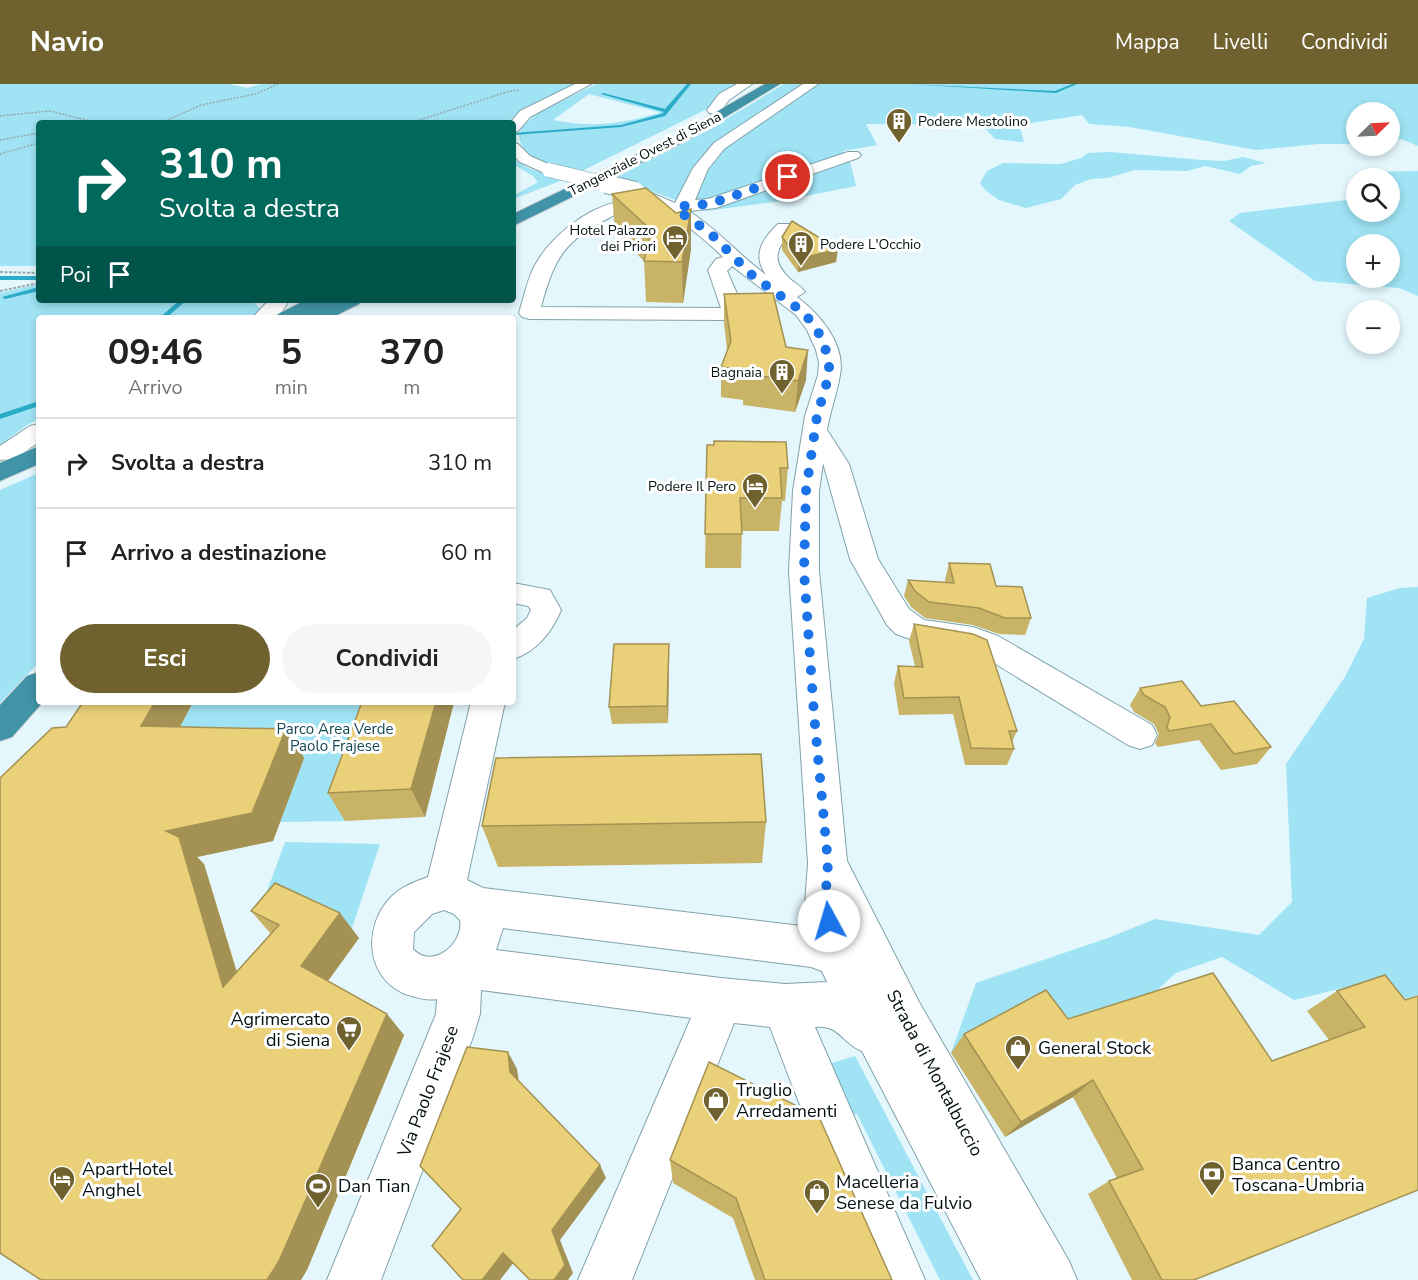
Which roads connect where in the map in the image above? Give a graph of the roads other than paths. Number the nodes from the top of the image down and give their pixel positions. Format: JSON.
{"nodes":[{"id":1,"x":585,"y":84,"type":"edge"},
{"id":2,"x":746,"y":84,"type":"edge"},
{"id":3,"x":758,"y":84,"type":"edge"},
{"id":4,"x":774,"y":84,"type":"edge"},
{"id":5,"x":812,"y":84,"type":"edge"},
{"id":6,"x":714,"y":110,"type":"junction"},
{"id":7,"x":516,"y":124,"type":"edge"},
{"id":8,"x":516,"y":150,"type":"edge"},
{"id":9,"x":853,"y":155,"type":"dead end"},
{"id":10,"x":516,"y":207,"type":"edge"},
{"id":11,"x":614,"y":208,"type":"dead end"},
{"id":12,"x":680,"y":208,"type":"junction"},
{"id":13,"x":516,"y":220,"type":"edge"},
{"id":14,"x":784,"y":228,"type":"dead end"},
{"id":15,"x":735,"y":260,"type":"junction"},
{"id":16,"x":278,"y":303,"type":"edge"},
{"id":17,"x":316,"y":303,"type":"edge"},
{"id":18,"x":347,"y":303,"type":"edge"},
{"id":19,"x":349,"y":303,"type":"edge"},
{"id":20,"x":793,"y":303,"type":"junction"},
{"id":21,"x":265,"y":315,"type":"edge"},
{"id":22,"x":291,"y":315,"type":"edge"},
{"id":23,"x":321,"y":315,"type":"edge"},
{"id":24,"x":332,"y":315,"type":"edge"},
{"id":25,"x":815,"y":430,"type":"junction"},
{"id":26,"x":36,"y":433,"type":"edge"},
{"id":27,"x":36,"y":439,"type":"edge"},
{"id":28,"x":36,"y":455,"type":"edge"},
{"id":29,"x":2,"y":461,"type":"edge"},
{"id":30,"x":36,"y":469,"type":"edge"},
{"id":31,"x":0,"y":484,"type":"edge"},
{"id":32,"x":516,"y":593,"type":"edge"},
{"id":33,"x":516,"y":644,"type":"edge"},
{"id":34,"x":36,"y":689,"type":"edge"},
{"id":35,"x":488,"y":705,"type":"edge"},
{"id":36,"x":0,"y":727,"type":"edge"},
{"id":37,"x":1140,"y":735,"type":"dead end"},
{"id":38,"x":827,"y":883,"type":"junction"},
{"id":39,"x":460,"y":899,"type":"junction"},
{"id":40,"x":778,"y":944,"type":"junction"},
{"id":41,"x":837,"y":956,"type":"junction"},
{"id":42,"x":460,"y":966,"type":"junction"},
{"id":43,"x":721,"y":1000,"type":"junction"},
{"id":44,"x":785,"y":1006,"type":"junction"},
{"id":45,"x":880,"y":1041,"type":"junction"},
{"id":46,"x":1029,"y":1268,"type":"edge"},
{"id":47,"x":354,"y":1280,"type":"edge"},
{"id":48,"x":605,"y":1280,"type":"edge"},
{"id":49,"x":898,"y":1280,"type":"edge"}],
"edges":[{"from":1,"to":7,"type":"street"},
{"from":2,"to":6,"type":"street"},
{"from":3,"to":6,"type":"highway","name":"Tangenziale Ovest di Siena"},
{"from":4,"to":13,"type":"highway","name":"Tangenziale Ovest di Siena"},
{"from":5,"to":12,"type":"street"},
{"from":6,"to":10,"type":"highway","name":"Tangenziale Ovest di Siena"},
{"from":8,"to":12,"type":"street","name":"Strada di Montalbuccio","bridge":true},
{"from":9,"to":12,"type":"street"},
{"from":11,"to":15,"type":"street"},
{"from":12,"to":15,"type":"street","name":"Strada di Montalbuccio"},
{"from":14,"to":20,"type":"street"},
{"from":15,"to":20,"type":"street","name":"Strada di Montalbuccio"},
{"from":16,"to":21,"type":"street"},
{"from":17,"to":22,"type":"highway"},
{"from":18,"to":23,"type":"highway"},
{"from":19,"to":24,"type":"highway"},
{"from":20,"to":25,"type":"street","name":"Strada di Montalbuccio"},
{"from":25,"to":37,"type":"street"},
{"from":25,"to":38,"type":"street","name":"Strada di Montalbuccio"},
{"from":26,"to":29,"type":"street"},
{"from":27,"to":29,"type":"highway"},
{"from":28,"to":29,"type":"highway"},
{"from":30,"to":31,"type":"highway"},
{"from":32,"to":33,"type":"street"},
{"from":34,"to":36,"type":"highway"},
{"from":35,"to":39,"type":"street"},
{"from":38,"to":40,"type":"street"},
{"from":38,"to":41,"type":"street","name":"Strada di Montalbuccio"},
{"from":38,"to":46,"type":"street","name":"Strada di Montalbuccio"},
{"from":39,"to":40,"type":"street"},
{"from":39,"to":42,"type":"street"},
{"from":39,"to":42,"type":"street"},
{"from":40,"to":41,"type":"street"},
{"from":41,"to":45,"type":"street","name":"Strada di Montalbuccio"},
{"from":41,"to":46,"type":"street"},
{"from":42,"to":43,"type":"street"},
{"from":42,"to":47,"type":"street","name":"Via Paolo Frajese"},
{"from":43,"to":44,"type":"street"},
{"from":43,"to":48,"type":"street"},
{"from":44,"to":45,"type":"street"},
{"from":44,"to":49,"type":"street"},
{"from":45,"to":46,"type":"street","name":"Strada di Montalbuccio"}]}
